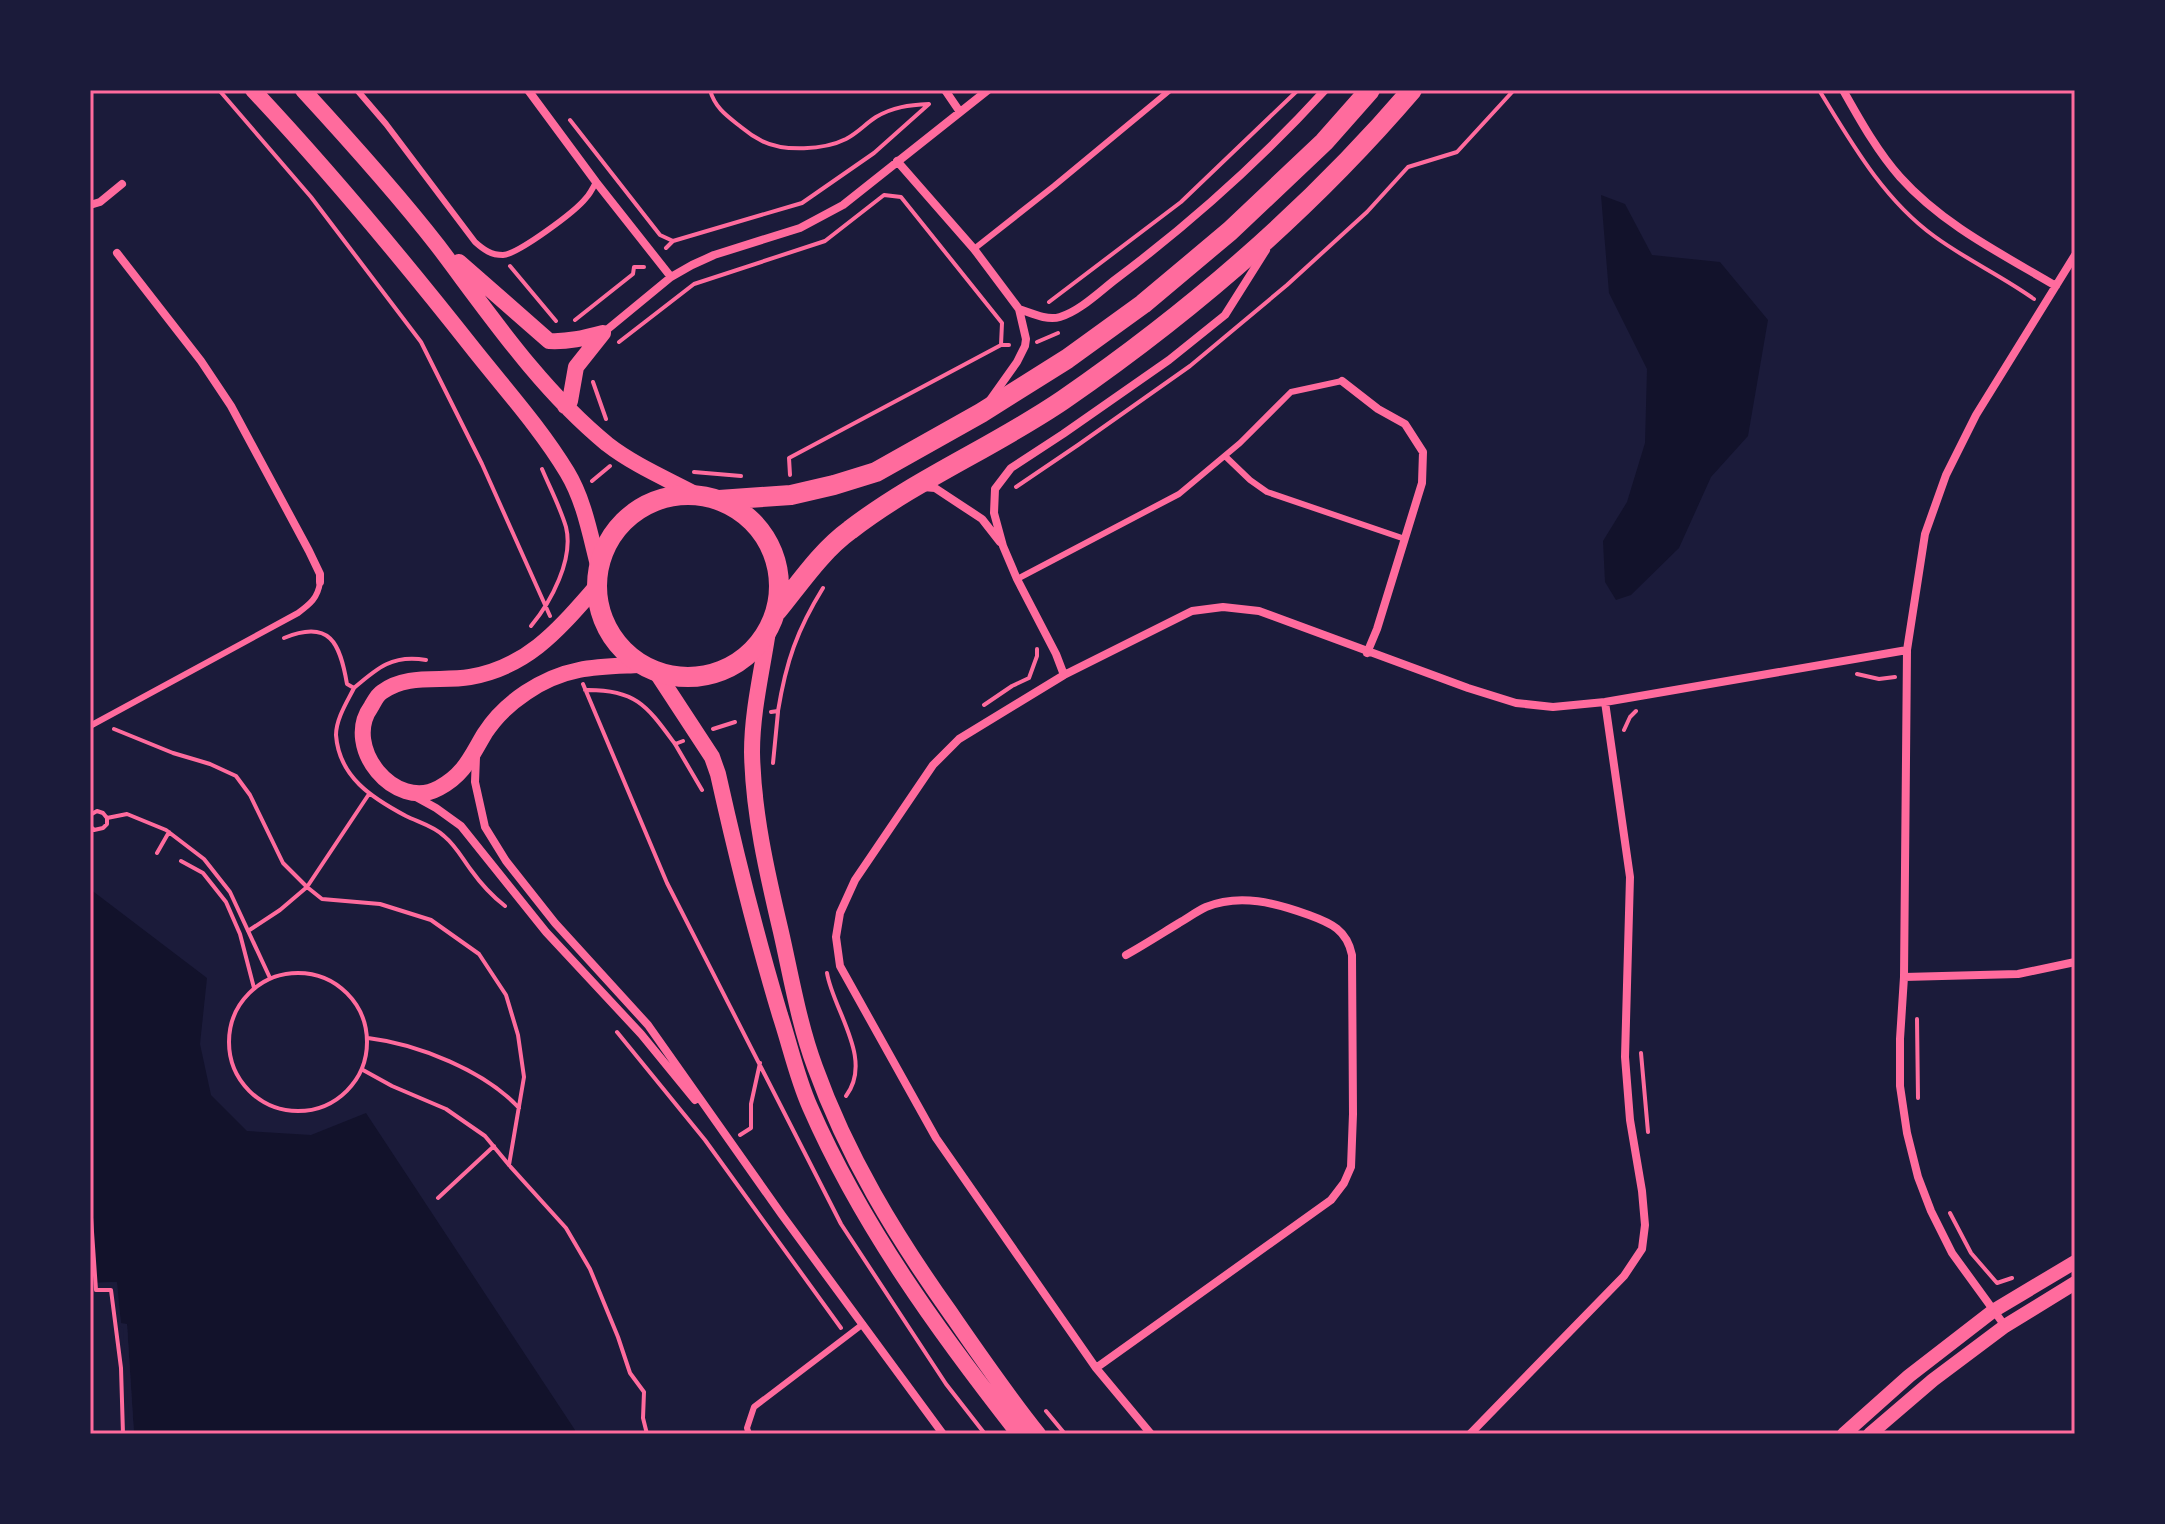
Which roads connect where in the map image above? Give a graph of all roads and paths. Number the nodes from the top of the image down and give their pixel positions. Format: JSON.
{"nodes":[{"id":1,"x":219,"y":90,"type":"edge"},
{"id":2,"x":253,"y":90,"type":"edge"},
{"id":3,"x":303,"y":90,"type":"edge"},
{"id":4,"x":357,"y":90,"type":"edge"},
{"id":5,"x":528,"y":90,"type":"edge"},
{"id":6,"x":710,"y":90,"type":"edge"},
{"id":7,"x":945,"y":90,"type":"edge"},
{"id":8,"x":988,"y":90,"type":"edge"},
{"id":9,"x":1170,"y":90,"type":"edge"},
{"id":10,"x":1298,"y":90,"type":"edge"},
{"id":11,"x":1325,"y":90,"type":"edge"},
{"id":12,"x":1370,"y":90,"type":"edge"},
{"id":13,"x":1412,"y":90,"type":"edge"},
{"id":14,"x":1514,"y":90,"type":"edge"},
{"id":15,"x":1843,"y":90,"type":"edge"},
{"id":16,"x":960,"y":112,"type":"junction"},
{"id":17,"x":897,"y":161,"type":"junction"},
{"id":18,"x":596,"y":182,"type":"junction"},
{"id":19,"x":122,"y":184,"type":"dead end"},
{"id":20,"x":90,"y":205,"type":"edge"},
{"id":21,"x":1281,"y":226,"type":"junction"},
{"id":22,"x":430,"y":236,"type":"junction"},
{"id":23,"x":673,"y":241,"type":"dead end"},
{"id":24,"x":974,"y":249,"type":"junction"},
{"id":25,"x":117,"y":253,"type":"dead end"},
{"id":26,"x":2075,"y":255,"type":"edge"},
{"id":27,"x":671,"y":277,"type":"junction"},
{"id":28,"x":2056,"y":286,"type":"junction"},
{"id":29,"x":1019,"y":309,"type":"junction"},
{"id":30,"x":1002,"y":323,"type":"junction"},
{"id":31,"x":603,"y":333,"type":"junction"},
{"id":32,"x":619,"y":343,"type":"dead end"},
{"id":33,"x":1001,"y":345,"type":"dead end"},
{"id":34,"x":587,"y":376,"type":"dead end"},
{"id":35,"x":1342,"y":381,"type":"joint"},
{"id":36,"x":565,"y":406,"type":"junction"},
{"id":37,"x":981,"y":413,"type":"junction"},
{"id":38,"x":607,"y":425,"type":"dead end"},
{"id":39,"x":624,"y":455,"type":"junction"},
{"id":40,"x":1225,"y":456,"type":"junction"},
{"id":41,"x":688,"y":469,"type":"dead end"},
{"id":42,"x":790,"y":475,"type":"dead end"},
{"id":43,"x":751,"y":476,"type":"dead end"},
{"id":44,"x":777,"y":476,"type":"dead end"},
{"id":45,"x":914,"y":487,"type":"junction"},
{"id":46,"x":576,"y":491,"type":"junction"},
{"id":47,"x":1007,"y":493,"type":"dead end"},
{"id":48,"x":697,"y":495,"type":"junction"},
{"id":49,"x":719,"y":500,"type":"junction"},
{"id":50,"x":1405,"y":539,"type":"junction"},
{"id":51,"x":1003,"y":546,"type":"junction"},
{"id":52,"x":598,"y":565,"type":"junction"},
{"id":53,"x":1017,"y":579,"type":"junction"},
{"id":54,"x":320,"y":582,"type":"joint"},
{"id":55,"x":595,"y":588,"type":"junction"},
{"id":56,"x":545,"y":609,"type":"junction"},
{"id":57,"x":777,"y":611,"type":"junction"},
{"id":58,"x":530,"y":627,"type":"dead end"},
{"id":59,"x":559,"y":629,"type":"junction"},
{"id":60,"x":308,"y":630,"type":"dead end"},
{"id":61,"x":768,"y":631,"type":"junction"},
{"id":62,"x":1907,"y":650,"type":"junction"},
{"id":63,"x":1367,"y":653,"type":"junction"},
{"id":64,"x":434,"y":662,"type":"dead end"},
{"id":65,"x":648,"y":669,"type":"junction"},
{"id":66,"x":578,"y":670,"type":"junction"},
{"id":67,"x":1064,"y":675,"type":"junction"},
{"id":68,"x":1843,"y":676,"type":"dead end"},
{"id":69,"x":1907,"y":676,"type":"junction"},
{"id":70,"x":354,"y":688,"type":"junction"},
{"id":71,"x":1605,"y":702,"type":"junction"},
{"id":72,"x":1640,"y":708,"type":"dead end"},
{"id":73,"x":778,"y":711,"type":"dead end"},
{"id":74,"x":90,"y":726,"type":"edge"},
{"id":75,"x":114,"y":729,"type":"dead end"},
{"id":76,"x":1622,"y":740,"type":"dead end"},
{"id":77,"x":476,"y":752,"type":"junction"},
{"id":78,"x":772,"y":772,"type":"dead end"},
{"id":79,"x":403,"y":790,"type":"junction"},
{"id":80,"x":369,"y":794,"type":"junction"},
{"id":81,"x":90,"y":815,"type":"edge"},
{"id":82,"x":107,"y":818,"type":"junction"},
{"id":83,"x":90,"y":826,"type":"edge"},
{"id":84,"x":169,"y":832,"type":"junction"},
{"id":85,"x":157,"y":853,"type":"dead end"},
{"id":86,"x":181,"y":861,"type":"dead end"},
{"id":87,"x":307,"y":887,"type":"junction"},
{"id":88,"x":511,"y":910,"type":"dead end"},
{"id":89,"x":248,"y":931,"type":"junction"},
{"id":90,"x":1126,"y":955,"type":"dead end"},
{"id":91,"x":2075,"y":962,"type":"edge"},
{"id":92,"x":1904,"y":977,"type":"junction"},
{"id":93,"x":270,"y":978,"type":"junction"},
{"id":94,"x":254,"y":988,"type":"junction"},
{"id":95,"x":1917,"y":1018,"type":"dead end"},
{"id":96,"x":617,"y":1032,"type":"dead end"},
{"id":97,"x":368,"y":1038,"type":"junction"},
{"id":98,"x":1640,"y":1044,"type":"dead end"},
{"id":99,"x":760,"y":1063,"type":"junction"},
{"id":100,"x":363,"y":1070,"type":"junction"},
{"id":101,"x":840,"y":1083,"type":"dead end"},
{"id":102,"x":846,"y":1097,"type":"dead end"},
{"id":103,"x":1918,"y":1102,"type":"dead end"},
{"id":104,"x":519,"y":1109,"type":"junction"},
{"id":105,"x":1648,"y":1135,"type":"dead end"},
{"id":106,"x":739,"y":1136,"type":"dead end"},
{"id":107,"x":494,"y":1146,"type":"junction"},
{"id":108,"x":734,"y":1147,"type":"junction"},
{"id":109,"x":509,"y":1165,"type":"junction"},
{"id":110,"x":438,"y":1198,"type":"dead end"},
{"id":111,"x":90,"y":1203,"type":"edge"},
{"id":112,"x":1947,"y":1206,"type":"dead end"},
{"id":113,"x":2075,"y":1262,"type":"edge"},
{"id":114,"x":2020,"y":1276,"type":"dead end"},
{"id":115,"x":2075,"y":1283,"type":"edge"},
{"id":116,"x":1993,"y":1311,"type":"junction"},
{"id":117,"x":863,"y":1324,"type":"junction"},
{"id":118,"x":2005,"y":1326,"type":"junction"},
{"id":119,"x":846,"y":1337,"type":"junction"},
{"id":120,"x":1096,"y":1368,"type":"junction"},
{"id":121,"x":1041,"y":1406,"type":"dead end"},
{"id":122,"x":1864,"y":1415,"type":"junction"},
{"id":123,"x":1876,"y":1432,"type":"edge"},
{"id":124,"x":123,"y":1434,"type":"edge"},
{"id":125,"x":647,"y":1434,"type":"edge"},
{"id":126,"x":749,"y":1434,"type":"edge"},
{"id":127,"x":943,"y":1434,"type":"edge"},
{"id":128,"x":985,"y":1434,"type":"edge"},
{"id":129,"x":1019,"y":1434,"type":"edge"},
{"id":130,"x":1038,"y":1434,"type":"edge"},
{"id":131,"x":1065,"y":1434,"type":"edge"},
{"id":132,"x":1151,"y":1434,"type":"edge"},
{"id":133,"x":1470,"y":1434,"type":"edge"},
{"id":134,"x":1844,"y":1434,"type":"edge"}],
"edges":[{"from":1,"to":56,"type":"path"},
{"from":2,"to":46,"type":"main road"},
{"from":3,"to":22,"type":"main road"},
{"from":4,"to":18,"type":"lane"},
{"from":5,"to":18,"type":"street"},
{"from":6,"to":23,"type":"path"},
{"from":7,"to":16,"type":"street"},
{"from":8,"to":16,"type":"street"},
{"from":9,"to":24,"type":"lane"},
{"from":10,"to":29,"type":"path"},
{"from":11,"to":29,"type":"street"},
{"from":12,"to":37,"type":"main road"},
{"from":13,"to":21,"type":"main road"},
{"from":14,"to":47,"type":"path"},
{"from":15,"to":28,"type":"street"},
{"from":16,"to":17,"type":"street"},
{"from":17,"to":24,"type":"street"},
{"from":17,"to":27,"type":"street"},
{"from":18,"to":27,"type":"street"},
{"from":19,"to":20,"type":"street"},
{"from":21,"to":45,"type":"main road"},
{"from":21,"to":51,"type":"street"},
{"from":22,"to":31,"type":"main road"},
{"from":22,"to":36,"type":"main road"},
{"from":24,"to":29,"type":"street"},
{"from":25,"to":54,"type":"street"},
{"from":26,"to":28,"type":"street"},
{"from":27,"to":31,"type":"street"},
{"from":28,"to":62,"type":"street"},
{"from":29,"to":30,"type":"path"},
{"from":29,"to":37,"type":"street"},
{"from":30,"to":32,"type":"path"},
{"from":30,"to":33,"type":"path"},
{"from":31,"to":36,"type":"main road"},
{"from":34,"to":38,"type":"path"},
{"from":35,"to":40,"type":"lane"},
{"from":35,"to":50,"type":"street"},
{"from":36,"to":39,"type":"main road"},
{"from":37,"to":49,"type":"main road"},
{"from":39,"to":46,"type":"path"},
{"from":39,"to":48,"type":"main road"},
{"from":40,"to":50,"type":"lane"},
{"from":40,"to":53,"type":"lane"},
{"from":41,"to":43,"type":"path"},
{"from":42,"to":44,"type":"path"},
{"from":45,"to":51,"type":"street"},
{"from":45,"to":57,"type":"main road"},
{"from":46,"to":52,"type":"main road"},
{"from":46,"to":56,"type":"path"},
{"from":48,"to":49,"type":"main road"},
{"from":48,"to":52,"type":"main road"},
{"from":49,"to":57,"type":"main road"},
{"from":50,"to":63,"type":"street"},
{"from":51,"to":53,"type":"street"},
{"from":52,"to":55,"type":"main road"},
{"from":53,"to":67,"type":"street"},
{"from":54,"to":74,"type":"lane"},
{"from":55,"to":59,"type":"main road"},
{"from":55,"to":65,"type":"main road"},
{"from":56,"to":58,"type":"path"},
{"from":56,"to":59,"type":"path"},
{"from":57,"to":61,"type":"main road"},
{"from":59,"to":79,"type":"main road"},
{"from":60,"to":70,"type":"path"},
{"from":61,"to":65,"type":"main road"},
{"from":61,"to":130,"type":"main road"},
{"from":62,"to":69,"type":"street"},
{"from":62,"to":71,"type":"street"},
{"from":63,"to":67,"type":"street"},
{"from":63,"to":71,"type":"street"},
{"from":64,"to":70,"type":"path"},
{"from":65,"to":66,"type":"main road"},
{"from":65,"to":129,"type":"main road"},
{"from":66,"to":77,"type":"main road"},
{"from":66,"to":99,"type":"path"},
{"from":67,"to":120,"type":"street"},
{"from":68,"to":69,"type":"path"},
{"from":69,"to":92,"type":"street"},
{"from":70,"to":80,"type":"path"},
{"from":71,"to":133,"type":"street"},
{"from":72,"to":76,"type":"path"},
{"from":73,"to":78,"type":"path"},
{"from":75,"to":87,"type":"path"},
{"from":77,"to":79,"type":"main road"},
{"from":77,"to":108,"type":"street"},
{"from":79,"to":108,"type":"street"},
{"from":80,"to":87,"type":"path"},
{"from":80,"to":88,"type":"path"},
{"from":81,"to":82,"type":"path"},
{"from":82,"to":83,"type":"path"},
{"from":82,"to":84,"type":"path"},
{"from":84,"to":85,"type":"path"},
{"from":84,"to":89,"type":"path"},
{"from":86,"to":94,"type":"path"},
{"from":87,"to":89,"type":"path"},
{"from":87,"to":104,"type":"path"},
{"from":89,"to":93,"type":"path"},
{"from":90,"to":120,"type":"street"},
{"from":91,"to":92,"type":"street"},
{"from":92,"to":116,"type":"street"},
{"from":93,"to":94,"type":"path"},
{"from":93,"to":97,"type":"path"},
{"from":94,"to":100,"type":"path"},
{"from":95,"to":103,"type":"path"},
{"from":96,"to":119,"type":"path"},
{"from":97,"to":100,"type":"path"},
{"from":97,"to":104,"type":"path"},
{"from":98,"to":105,"type":"path"},
{"from":99,"to":106,"type":"path"},
{"from":99,"to":128,"type":"path"},
{"from":100,"to":107,"type":"path"},
{"from":101,"to":102,"type":"path"},
{"from":104,"to":109,"type":"path"},
{"from":107,"to":109,"type":"path"},
{"from":107,"to":110,"type":"path"},
{"from":108,"to":117,"type":"street"},
{"from":109,"to":125,"type":"path"},
{"from":111,"to":124,"type":"path"},
{"from":112,"to":114,"type":"path"},
{"from":113,"to":116,"type":"street"},
{"from":115,"to":118,"type":"street"},
{"from":116,"to":118,"type":"street"},
{"from":116,"to":122,"type":"street"},
{"from":117,"to":119,"type":"lane"},
{"from":117,"to":127,"type":"street"},
{"from":118,"to":123,"type":"street"},
{"from":119,"to":126,"type":"lane"},
{"from":120,"to":132,"type":"street"},
{"from":121,"to":131,"type":"path"},
{"from":122,"to":123,"type":"street"},
{"from":122,"to":134,"type":"street"}]}
